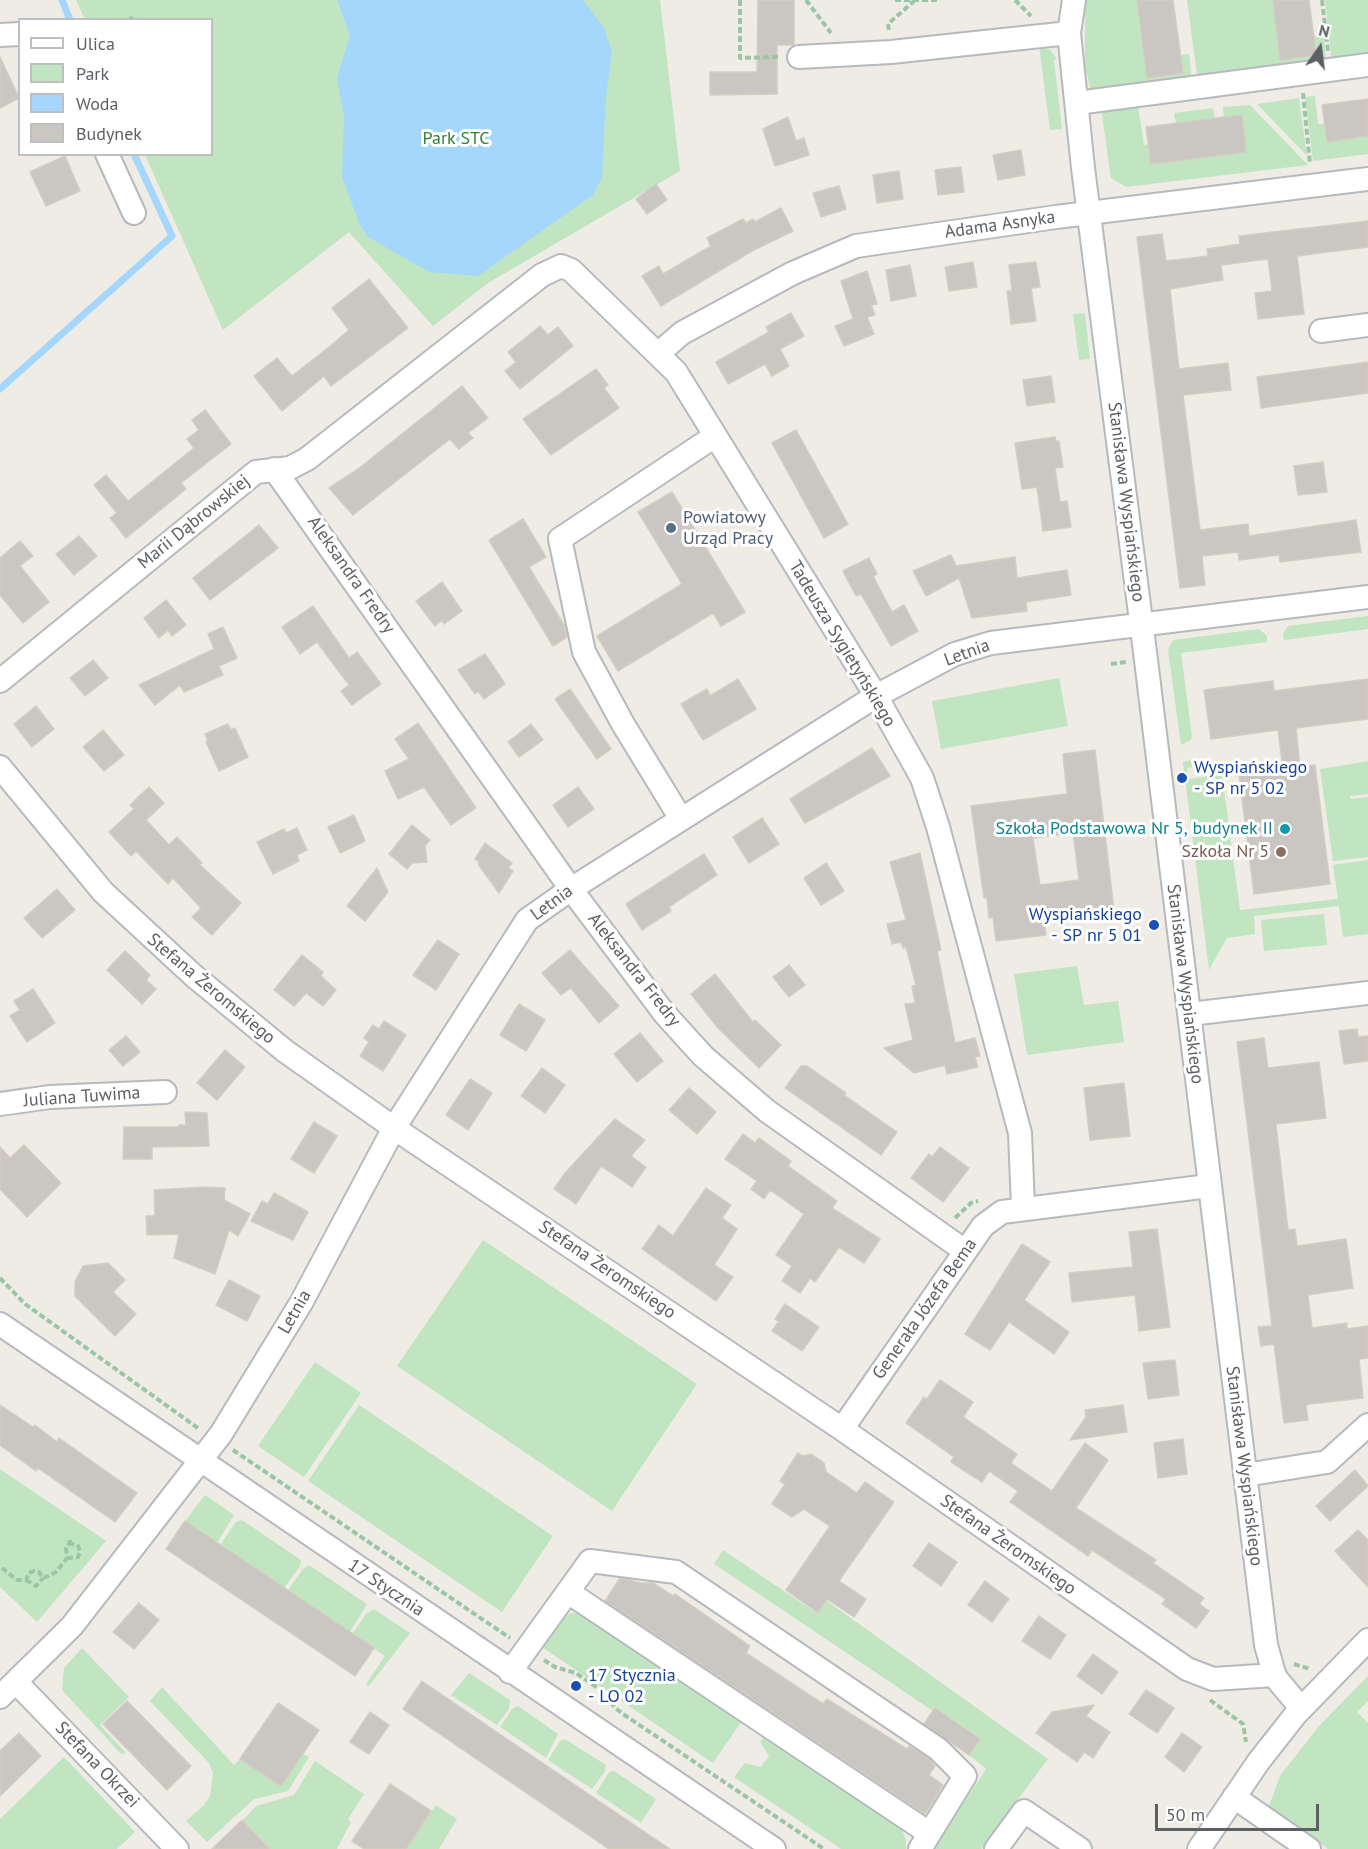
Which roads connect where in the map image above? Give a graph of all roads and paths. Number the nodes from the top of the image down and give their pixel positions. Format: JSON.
{"nodes":[{"id":1,"x":740,"y":0,"type":"edge"},
{"id":2,"x":806,"y":0,"type":"edge"},
{"id":3,"x":895,"y":0,"type":"edge"},
{"id":4,"x":937,"y":0,"type":"edge"},
{"id":5,"x":1015,"y":0,"type":"edge"},
{"id":6,"x":1074,"y":0,"type":"edge"},
{"id":7,"x":1322,"y":0,"type":"edge"},
{"id":8,"x":914,"y":1,"type":"edge"},
{"id":9,"x":1039,"y":23,"type":"dead end"},
{"id":10,"x":888,"y":24,"type":"dead end"},
{"id":11,"x":1069,"y":33,"type":"junction"},
{"id":12,"x":18,"y":34,"type":"edge"},
{"id":13,"x":0,"y":35,"type":"edge"},
{"id":14,"x":847,"y":54,"type":"junction"},
{"id":15,"x":799,"y":57,"type":"joint"},
{"id":16,"x":1368,"y":64,"type":"edge"},
{"id":17,"x":1331,"y":69,"type":"junction"},
{"id":18,"x":1301,"y":74,"type":"junction"},
{"id":19,"x":1077,"y":103,"type":"junction"},
{"id":20,"x":108,"y":156,"type":"edge"},
{"id":21,"x":1310,"y":164,"type":"dead end"},
{"id":22,"x":1368,"y":179,"type":"edge"},
{"id":23,"x":134,"y":213,"type":"dead end"},
{"id":24,"x":1089,"y":213,"type":"junction"},
{"id":25,"x":542,"y":275,"type":"joint"},
{"id":26,"x":1368,"y":325,"type":"edge"},
{"id":27,"x":1321,"y":331,"type":"dead end"},
{"id":28,"x":659,"y":353,"type":"junction"},
{"id":29,"x":715,"y":436,"type":"junction"},
{"id":30,"x":274,"y":469,"type":"junction"},
{"id":31,"x":1368,"y":597,"type":"edge"},
{"id":32,"x":1141,"y":624,"type":"junction"},
{"id":33,"x":0,"y":681,"type":"edge"},
{"id":34,"x":876,"y":696,"type":"junction"},
{"id":35,"x":0,"y":767,"type":"edge"},
{"id":36,"x":681,"y":819,"type":"junction"},
{"id":37,"x":571,"y":889,"type":"junction"},
{"id":38,"x":1368,"y":993,"type":"edge"},
{"id":39,"x":1190,"y":1014,"type":"junction"},
{"id":40,"x":165,"y":1092,"type":"dead end"},
{"id":41,"x":0,"y":1104,"type":"edge"},
{"id":42,"x":394,"y":1128,"type":"junction"},
{"id":43,"x":1209,"y":1186,"type":"junction"},
{"id":44,"x":1023,"y":1207,"type":"junction"},
{"id":45,"x":965,"y":1251,"type":"junction"},
{"id":46,"x":0,"y":1278,"type":"edge"},
{"id":47,"x":0,"y":1324,"type":"edge"},
{"id":48,"x":192,"y":1423,"type":"dead end"},
{"id":49,"x":1368,"y":1425,"type":"edge"},
{"id":50,"x":842,"y":1430,"type":"junction"},
{"id":51,"x":243,"y":1456,"type":"dead end"},
{"id":52,"x":200,"y":1463,"type":"junction"},
{"id":53,"x":1245,"y":1475,"type":"junction"},
{"id":54,"x":70,"y":1537,"type":"dead end"},
{"id":55,"x":70,"y":1543,"type":"junction"},
{"id":56,"x":67,"y":1558,"type":"junction"},
{"id":57,"x":2,"y":1568,"type":"dead end"},
{"id":58,"x":43,"y":1578,"type":"junction"},
{"id":59,"x":26,"y":1580,"type":"junction"},
{"id":60,"x":568,"y":1592,"type":"junction"},
{"id":61,"x":1368,"y":1640,"type":"edge"},
{"id":62,"x":526,"y":1649,"type":"junction"},
{"id":63,"x":1316,"y":1666,"type":"dead end"},
{"id":64,"x":1282,"y":1668,"type":"junction"},
{"id":65,"x":510,"y":1672,"type":"junction"},
{"id":66,"x":8,"y":1689,"type":"edge"},
{"id":67,"x":1301,"y":1708,"type":"junction"},
{"id":68,"x":1234,"y":1797,"type":"junction"},
{"id":69,"x":924,"y":1841,"type":"edge"},
{"id":70,"x":177,"y":1849,"type":"edge"},
{"id":71,"x":774,"y":1849,"type":"edge"},
{"id":72,"x":824,"y":1849,"type":"edge"},
{"id":73,"x":996,"y":1849,"type":"edge"},
{"id":74,"x":1080,"y":1849,"type":"edge"},
{"id":75,"x":1199,"y":1849,"type":"edge"},
{"id":76,"x":1309,"y":1849,"type":"edge"}],
"edges":[{"from":1,"to":15,"type":"path"},
{"from":2,"to":14,"type":"path"},
{"from":3,"to":8,"type":"path"},
{"from":4,"to":8,"type":"path"},
{"from":5,"to":9,"type":"path"},
{"from":6,"to":11,"type":"street","name":"Stanisława Wyspiańskiego"},
{"from":7,"to":17,"type":"path"},
{"from":8,"to":10,"type":"path"},
{"from":11,"to":14,"type":"street"},
{"from":11,"to":19,"type":"street","name":"Stanisława Wyspiańskiego"},
{"from":12,"to":13,"type":"street"},
{"from":14,"to":15,"type":"street"},
{"from":16,"to":17,"type":"street"},
{"from":17,"to":18,"type":"street"},
{"from":18,"to":19,"type":"street"},
{"from":18,"to":21,"type":"path"},
{"from":19,"to":24,"type":"street","name":"Stanisława Wyspiańskiego"},
{"from":20,"to":23,"type":"street"},
{"from":22,"to":24,"type":"street","name":"Adama Asnyka"},
{"from":24,"to":28,"type":"street","name":"Adama Asnyka"},
{"from":24,"to":32,"type":"street","name":"Stanisława Wyspiańskiego"},
{"from":25,"to":28,"type":"street","name":"Tadeusza Sygietyńskiego"},
{"from":25,"to":30,"type":"street","name":"Marii Dąbrowskiej"},
{"from":26,"to":27,"type":"street"},
{"from":28,"to":29,"type":"street","name":"Tadeusza Sygietyńskiego"},
{"from":29,"to":34,"type":"street","name":"Tadeusza Sygietyńskiego"},
{"from":29,"to":36,"type":"street"},
{"from":30,"to":33,"type":"street","name":"Marii Dąbrowskiej"},
{"from":30,"to":37,"type":"street","name":"Aleksandra Fredry"},
{"from":31,"to":32,"type":"street","name":"Letnia"},
{"from":32,"to":34,"type":"street","name":"Letnia"},
{"from":32,"to":39,"type":"street","name":"Stanisława Wyspiańskiego"},
{"from":34,"to":36,"type":"street","name":"Letnia"},
{"from":34,"to":44,"type":"street","name":"Tadeusza Sygietyńskiego"},
{"from":35,"to":42,"type":"street","name":"Stefana Żeromskiego"},
{"from":36,"to":37,"type":"street","name":"Letnia"},
{"from":37,"to":42,"type":"street","name":"Letnia"},
{"from":37,"to":45,"type":"street","name":"Aleksandra Fredry"},
{"from":38,"to":39,"type":"street"},
{"from":39,"to":43,"type":"street","name":"Stanisława Wyspiańskiego"},
{"from":40,"to":41,"type":"street","name":"Juliana Tuwima"},
{"from":42,"to":50,"type":"street","name":"Stefana Żeromskiego"},
{"from":42,"to":52,"type":"street","name":"Letnia"},
{"from":43,"to":44,"type":"street","name":"Generała Józefa Bema"},
{"from":43,"to":53,"type":"street","name":"Stanisława Wyspiańskiego"},
{"from":44,"to":45,"type":"street","name":"Generała Józefa Bema"},
{"from":45,"to":50,"type":"street","name":"Generała Józefa Bema"},
{"from":46,"to":48,"type":"path"},
{"from":47,"to":52,"type":"street","name":"17 Stycznia"},
{"from":49,"to":53,"type":"street"},
{"from":50,"to":64,"type":"street","name":"Stefana Żeromskiego"},
{"from":51,"to":62,"type":"path"},
{"from":52,"to":65,"type":"street","name":"17 Stycznia"},
{"from":52,"to":66,"type":"street","name":"Letnia"},
{"from":53,"to":64,"type":"street","name":"Stanisława Wyspiańskiego"},
{"from":54,"to":55,"type":"path"},
{"from":55,"to":56,"type":"path"},
{"from":55,"to":56,"type":"path"},
{"from":56,"to":58,"type":"path"},
{"from":57,"to":59,"type":"path"},
{"from":58,"to":59,"type":"path"},
{"from":58,"to":59,"type":"path"},
{"from":60,"to":62,"type":"street"},
{"from":60,"to":69,"type":"street"},
{"from":60,"to":69,"type":"street"},
{"from":61,"to":67,"type":"street"},
{"from":62,"to":65,"type":"street"},
{"from":62,"to":72,"type":"path"},
{"from":63,"to":64,"type":"path"},
{"from":64,"to":67,"type":"street","name":"Stanisława Wyspiańskiego"},
{"from":65,"to":71,"type":"street","name":"17 Stycznia"},
{"from":66,"to":70,"type":"street","name":"Stefana Okrzei"},
{"from":67,"to":68,"type":"street"},
{"from":68,"to":75,"type":"street"},
{"from":68,"to":76,"type":"street"},
{"from":73,"to":74,"type":"street"}]}
